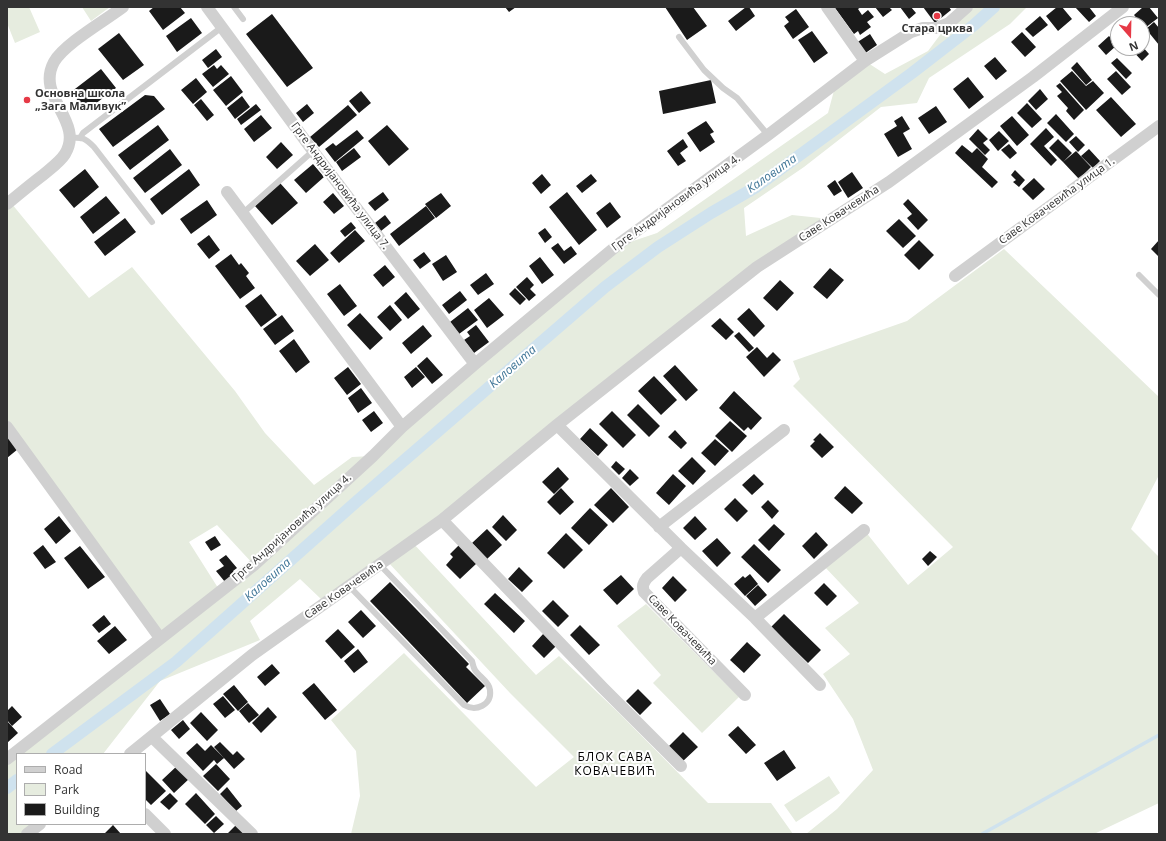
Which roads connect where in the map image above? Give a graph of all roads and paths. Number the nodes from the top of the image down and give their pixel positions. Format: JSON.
{"nodes":[{"id":1,"x":124,"y":7,"type":"edge"},
{"id":2,"x":207,"y":7,"type":"edge"},
{"id":3,"x":234,"y":7,"type":"edge"},
{"id":4,"x":827,"y":7,"type":"edge"},
{"id":5,"x":968,"y":7,"type":"edge"},
{"id":6,"x":1123,"y":7,"type":"edge"},
{"id":7,"x":243,"y":19,"type":"dead end"},
{"id":8,"x":222,"y":27,"type":"junction"},
{"id":9,"x":679,"y":37,"type":"dead end"},
{"id":10,"x":865,"y":61,"type":"junction"},
{"id":11,"x":1159,"y":126,"type":"edge"},
{"id":12,"x":768,"y":135,"type":"junction"},
{"id":13,"x":75,"y":138,"type":"junction"},
{"id":14,"x":313,"y":151,"type":"junction"},
{"id":15,"x":227,"y":192,"type":"dead end"},
{"id":16,"x":7,"y":204,"type":"edge"},
{"id":17,"x":243,"y":213,"type":"junction"},
{"id":18,"x":152,"y":222,"type":"dead end"},
{"id":19,"x":1139,"y":275,"type":"dead end"},
{"id":20,"x":955,"y":276,"type":"dead end"},
{"id":21,"x":1159,"y":295,"type":"edge"},
{"id":22,"x":475,"y":364,"type":"junction"},
{"id":23,"x":557,"y":425,"type":"junction"},
{"id":24,"x":7,"y":426,"type":"edge"},
{"id":25,"x":402,"y":428,"type":"junction"},
{"id":26,"x":784,"y":430,"type":"dead end"},
{"id":27,"x":442,"y":520,"type":"junction"},
{"id":28,"x":659,"y":527,"type":"junction"},
{"id":29,"x":864,"y":530,"type":"dead end"},
{"id":30,"x":681,"y":548,"type":"junction"},
{"id":31,"x":380,"y":565,"type":"junction"},
{"id":32,"x":349,"y":586,"type":"junction"},
{"id":33,"x":755,"y":618,"type":"junction"},
{"id":34,"x":160,"y":638,"type":"junction"},
{"id":35,"x":820,"y":685,"type":"dead end"},
{"id":36,"x":745,"y":695,"type":"dead end"},
{"id":37,"x":152,"y":737,"type":"junction"},
{"id":38,"x":131,"y":753,"type":"edge"},
{"id":39,"x":7,"y":760,"type":"edge"},
{"id":40,"x":681,"y":766,"type":"dead end"},
{"id":41,"x":146,"y":815,"type":"edge"},
{"id":42,"x":41,"y":828,"type":"edge"},
{"id":43,"x":27,"y":834,"type":"edge"},
{"id":44,"x":165,"y":834,"type":"edge"},
{"id":45,"x":252,"y":834,"type":"edge"}],
"edges":[{"from":1,"to":13,"type":"street"},
{"from":2,"to":8,"type":"street","name":"Грге Андријановића улица 7."},
{"from":3,"to":7,"type":"lane"},
{"from":4,"to":10,"type":"street"},
{"from":5,"to":10,"type":"street","name":"Грге Андријановића улица 4."},
{"from":6,"to":23,"type":"street","name":"Саве Ковачевића"},
{"from":8,"to":13,"type":"lane"},
{"from":8,"to":14,"type":"street","name":"Грге Андријановића улица 7."},
{"from":9,"to":12,"type":"lane"},
{"from":10,"to":12,"type":"street","name":"Грге Андријановића улица 4."},
{"from":11,"to":20,"type":"street","name":"Саве Ковачевића улица 1."},
{"from":12,"to":22,"type":"street","name":"Грге Андријановића улица 4."},
{"from":13,"to":16,"type":"street"},
{"from":13,"to":18,"type":"lane"},
{"from":14,"to":17,"type":"lane"},
{"from":14,"to":22,"type":"street","name":"Грге Андријановића улица 7."},
{"from":15,"to":17,"type":"street"},
{"from":17,"to":25,"type":"street"},
{"from":19,"to":21,"type":"lane"},
{"from":22,"to":25,"type":"street","name":"Грге Андријановића улица 4."},
{"from":23,"to":27,"type":"street","name":"Саве Ковачевића"},
{"from":23,"to":28,"type":"street"},
{"from":24,"to":34,"type":"street"},
{"from":25,"to":34,"type":"street","name":"Грге Андријановића улица 4."},
{"from":26,"to":28,"type":"street"},
{"from":27,"to":31,"type":"street","name":"Саве Ковачевића"},
{"from":27,"to":40,"type":"street"},
{"from":28,"to":30,"type":"street"},
{"from":29,"to":33,"type":"street"},
{"from":30,"to":33,"type":"street"},
{"from":30,"to":36,"type":"street","name":"Саве Ковачевића"},
{"from":31,"to":32,"type":"street","name":"Саве Ковачевића"},
{"from":31,"to":32,"type":"lane"},
{"from":32,"to":37,"type":"street","name":"Саве Ковачевића"},
{"from":33,"to":35,"type":"street"},
{"from":34,"to":39,"type":"street","name":"Грге Андријановића улица 4."},
{"from":37,"to":38,"type":"street","name":"Саве Ковачевића"},
{"from":37,"to":45,"type":"street"},
{"from":41,"to":44,"type":"street"},
{"from":42,"to":43,"type":"street"}]}
